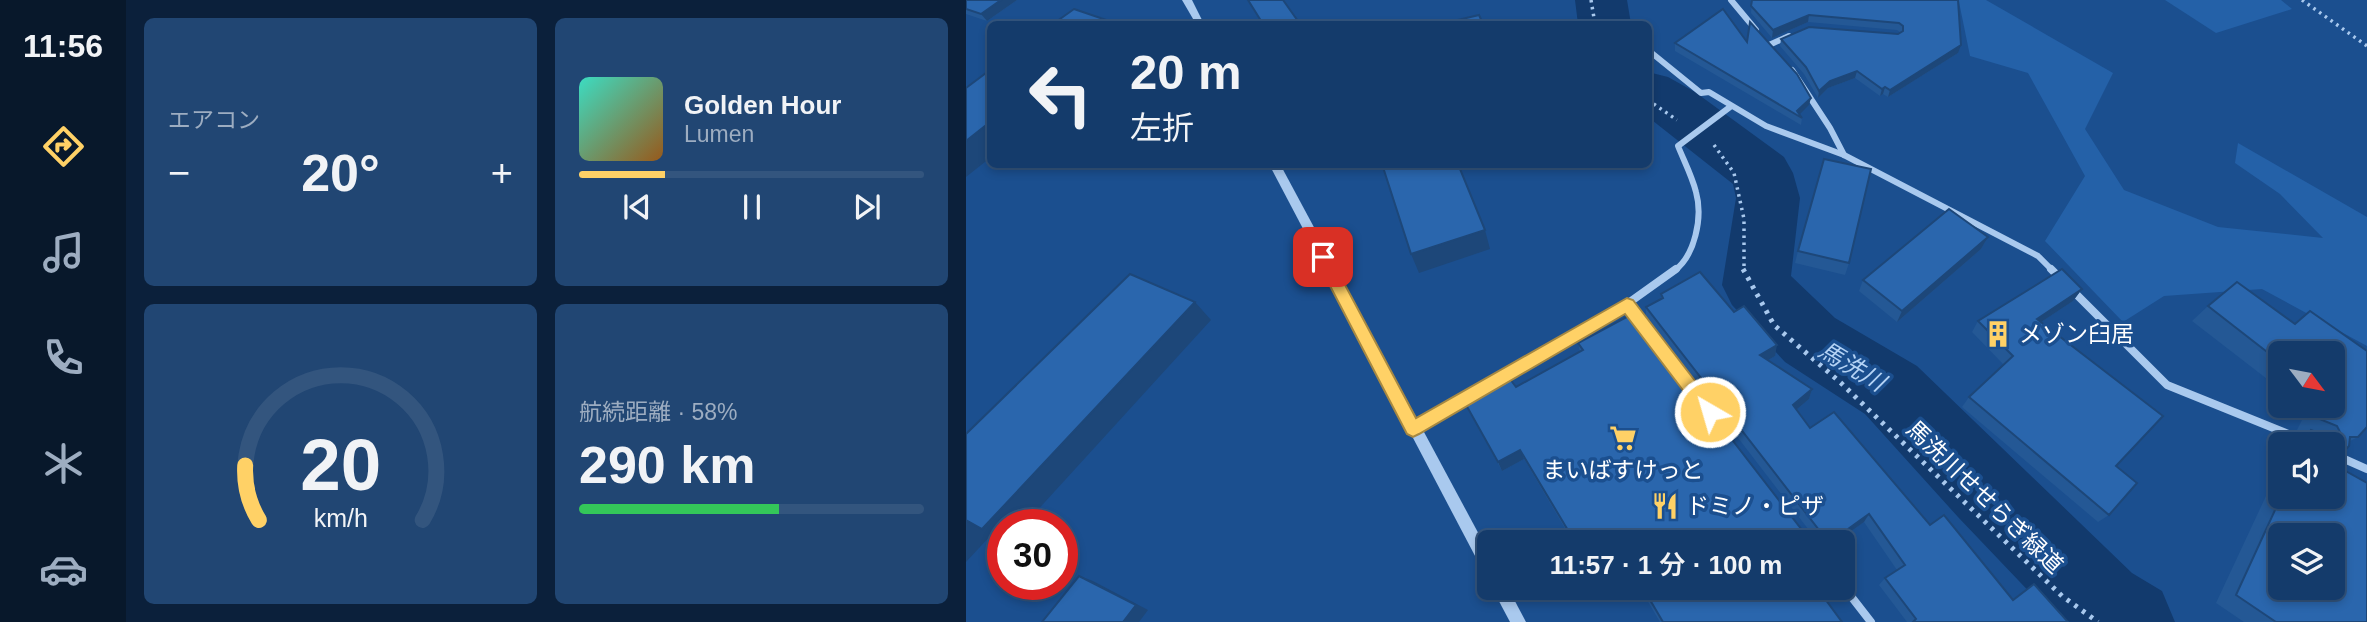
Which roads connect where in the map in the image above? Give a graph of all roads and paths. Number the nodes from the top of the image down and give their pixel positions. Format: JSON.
{"nodes":[{"id":1,"x":1591,"y":0,"type":"edge"},
{"id":2,"x":1731,"y":0,"type":"edge"},
{"id":3,"x":2302,"y":0,"type":"edge"},
{"id":4,"x":1190,"y":1,"type":"edge"},
{"id":5,"x":1199,"y":21,"type":"edge"},
{"id":6,"x":1594,"y":21,"type":"edge"},
{"id":7,"x":1794,"y":34,"type":"edge"},
{"id":8,"x":1769,"y":45,"type":"junction"},
{"id":9,"x":2367,"y":46,"type":"edge"},
{"id":10,"x":1652,"y":53,"type":"edge"},
{"id":11,"x":1777,"y":53,"type":"edge"},
{"id":12,"x":1785,"y":62,"type":"edge"},
{"id":13,"x":1652,"y":103,"type":"edge"},
{"id":14,"x":1730,"y":107,"type":"junction"},
{"id":15,"x":1697,"y":134,"type":"junction"},
{"id":16,"x":1844,"y":155,"type":"junction"},
{"id":17,"x":1276,"y":168,"type":"edge"},
{"id":18,"x":1627,"y":304,"type":"junction"},
{"id":19,"x":1635,"y":315,"type":"edge"},
{"id":20,"x":1413,"y":429,"type":"junction"},
{"id":21,"x":2283,"y":432,"type":"edge"},
{"id":22,"x":2345,"y":459,"type":"edge"},
{"id":23,"x":2367,"y":469,"type":"edge"},
{"id":24,"x":1477,"y":546,"type":"edge"},
{"id":25,"x":1506,"y":600,"type":"edge"},
{"id":26,"x":1854,"y":600,"type":"edge"},
{"id":27,"x":1518,"y":622,"type":"edge"},
{"id":28,"x":1871,"y":622,"type":"edge"},
{"id":29,"x":2098,"y":622,"type":"edge"}],
"edges":[{"from":1,"to":6,"type":"path"},
{"from":2,"to":8,"type":"street"},
{"from":3,"to":9,"type":"path"},
{"from":4,"to":5,"type":"street"},
{"from":7,"to":8,"type":"street"},
{"from":8,"to":11,"type":"street"},
{"from":10,"to":14,"type":"street"},
{"from":12,"to":16,"type":"street"},
{"from":13,"to":15,"type":"path","name":"馬洗川せせらぎ緑道"},
{"from":14,"to":15,"type":"street"},
{"from":14,"to":16,"type":"street"},
{"from":15,"to":18,"type":"street"},
{"from":15,"to":29,"type":"path","name":"馬洗川せせらぎ緑道"},
{"from":16,"to":21,"type":"street"},
{"from":17,"to":20,"type":"street"},
{"from":18,"to":19,"type":"street"},
{"from":18,"to":20,"type":"street"},
{"from":20,"to":24,"type":"street"},
{"from":22,"to":23,"type":"street"},
{"from":25,"to":27,"type":"street"},
{"from":26,"to":28,"type":"street"}]}
